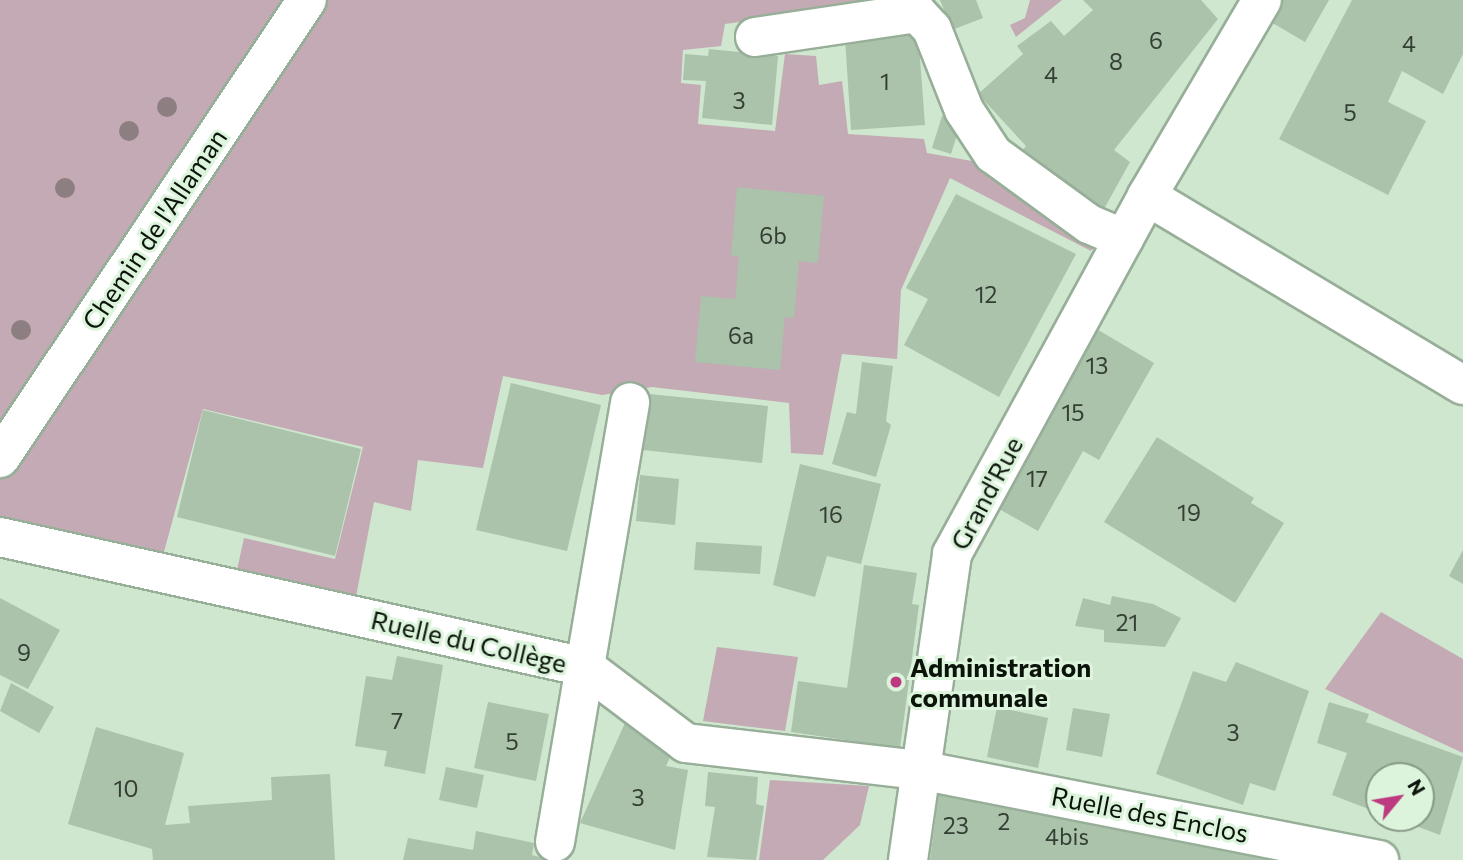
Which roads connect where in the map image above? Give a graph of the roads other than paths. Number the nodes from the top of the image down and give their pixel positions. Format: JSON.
{"nodes":[{"id":1,"x":307,"y":0,"type":"edge"},
{"id":2,"x":1262,"y":0,"type":"edge"},
{"id":3,"x":755,"y":37,"type":"dead end"},
{"id":4,"x":1147,"y":196,"type":"junction"},
{"id":5,"x":1124,"y":239,"type":"junction"},
{"id":6,"x":1463,"y":385,"type":"edge"},
{"id":7,"x":630,"y":402,"type":"dead end"},
{"id":8,"x":0,"y":458,"type":"edge"},
{"id":9,"x":0,"y":537,"type":"edge"},
{"id":10,"x":586,"y":667,"type":"junction"},
{"id":11,"x":920,"y":770,"type":"junction"},
{"id":12,"x":555,"y":842,"type":"dead end"},
{"id":13,"x":908,"y":860,"type":"edge"},
{"id":14,"x":1379,"y":860,"type":"edge"}],
"edges":[{"from":1,"to":8,"type":"street","name":"Chemin de l'Allaman"},
{"from":2,"to":4,"type":"street","name":"Grand'Rue"},
{"from":3,"to":5,"type":"street"},
{"from":4,"to":5,"type":"street","name":"Grand'Rue"},
{"from":4,"to":6,"type":"street"},
{"from":5,"to":11,"type":"street","name":"Grand'Rue"},
{"from":7,"to":10,"type":"street"},
{"from":9,"to":10,"type":"street","name":"Ruelle du Collège"},
{"from":10,"to":11,"type":"street","name":"Ruelle du Collège"},
{"from":10,"to":12,"type":"street"},
{"from":11,"to":13,"type":"street","name":"Grand'Rue"},
{"from":11,"to":14,"type":"street","name":"Ruelle des Enclos"}]}
